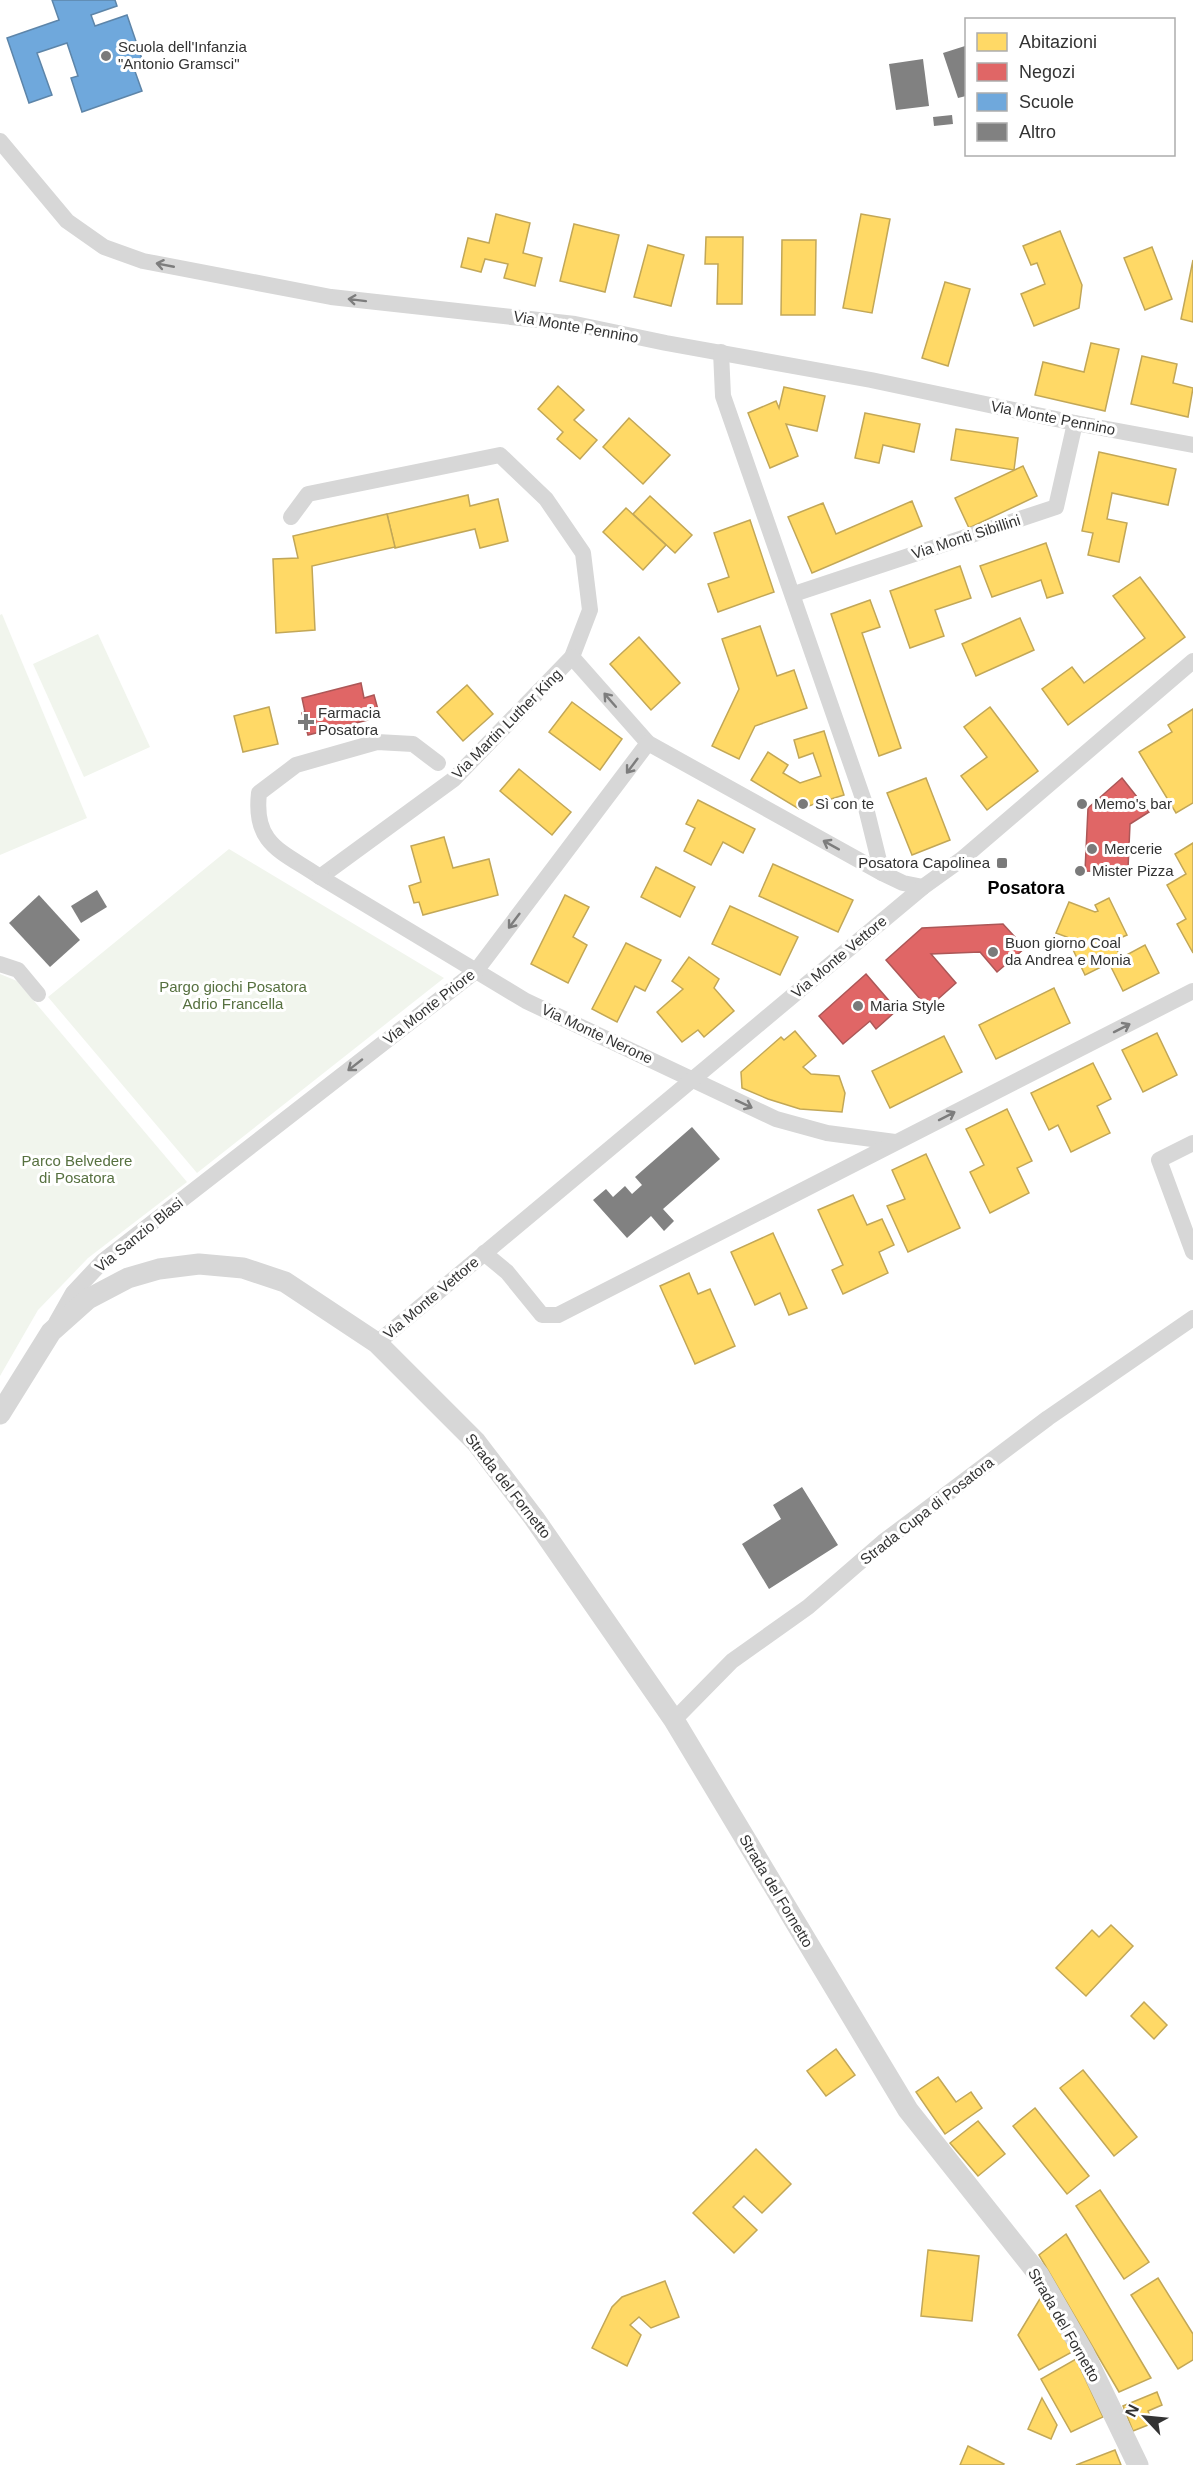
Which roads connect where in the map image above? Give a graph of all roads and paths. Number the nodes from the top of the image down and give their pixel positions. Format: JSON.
{"nodes":[{"id":1,"x":0,"y":141,"type":"edge"},
{"id":2,"x":721,"y":352,"type":"junction"},
{"id":3,"x":1075,"y":423,"type":"junction"},
{"id":4,"x":1193,"y":445,"type":"edge"},
{"id":5,"x":291,"y":517,"type":"dead end"},
{"id":6,"x":794,"y":594,"type":"junction"},
{"id":7,"x":572,"y":657,"type":"junction"},
{"id":8,"x":1193,"y":661,"type":"edge"},
{"id":9,"x":648,"y":743,"type":"junction"},
{"id":10,"x":438,"y":763,"type":"dead end"},
{"id":11,"x":882,"y":873,"type":"junction"},
{"id":12,"x":320,"y":877,"type":"junction"},
{"id":13,"x":923,"y":887,"type":"junction"},
{"id":14,"x":0,"y":964,"type":"edge"},
{"id":15,"x":476,"y":971,"type":"junction"},
{"id":16,"x":1193,"y":991,"type":"edge"},
{"id":17,"x":38,"y":994,"type":"dead end"},
{"id":18,"x":691,"y":1079,"type":"junction"},
{"id":19,"x":895,"y":1142,"type":"junction"},
{"id":20,"x":1193,"y":1143,"type":"edge"},
{"id":21,"x":215,"y":1174,"type":"joint"},
{"id":22,"x":1193,"y":1252,"type":"edge"},
{"id":23,"x":484,"y":1253,"type":"junction"},
{"id":24,"x":1193,"y":1318,"type":"edge"},
{"id":25,"x":51,"y":1332,"type":"junction"},
{"id":26,"x":377,"y":1343,"type":"junction"},
{"id":27,"x":0,"y":1414,"type":"edge"},
{"id":28,"x":674,"y":1720,"type":"junction"},
{"id":29,"x":1138,"y":2465,"type":"edge"}],
"edges":[{"from":2,"to":1,"type":"street","name":"Via Monte Pennino","one_way":true},
{"from":2,"to":3,"type":"street","name":"Via Monte Pennino"},
{"from":2,"to":6,"type":"street"},
{"from":3,"to":4,"type":"street","name":"Via Monte Pennino"},
{"from":3,"to":6,"type":"street","name":"Via Monti Sibillini"},
{"from":5,"to":7,"type":"street","name":"Via Martin Luther King"},
{"from":6,"to":11,"type":"street"},
{"from":9,"to":7,"type":"street","one_way":true},
{"from":7,"to":12,"type":"street","name":"Via Martin Luther King"},
{"from":8,"to":13,"type":"street","name":"Via Monte Vettore"},
{"from":11,"to":9,"type":"street","one_way":true},
{"from":9,"to":15,"type":"street","name":"Via Monte Priore","one_way":true},
{"from":10,"to":12,"type":"street","name":"Via Martin Luther King"},
{"from":11,"to":13,"type":"street"},
{"from":12,"to":15,"type":"street","name":"Via Monte Nerone"},
{"from":13,"to":18,"type":"street","name":"Via Monte Vettore"},
{"from":14,"to":17,"type":"street"},
{"from":15,"to":18,"type":"street","name":"Via Monte Nerone"},
{"from":15,"to":21,"type":"street","name":"Via Monte Priore","one_way":true},
{"from":19,"to":16,"type":"street","name":"Via Monte Vettore","one_way":true},
{"from":18,"to":19,"type":"street","name":"Via Monte Nerone","one_way":true},
{"from":18,"to":23,"type":"street","name":"Via Monte Vettore"},
{"from":19,"to":23,"type":"street","name":"Via Monte Vettore"},
{"from":20,"to":22,"type":"street"},
{"from":21,"to":25,"type":"street","name":"Via Sanzio Blasi"},
{"from":23,"to":26,"type":"street","name":"Via Monte Vettore"},
{"from":24,"to":28,"type":"street","name":"Strada Cupa di Posatora"},
{"from":25,"to":26,"type":"street","name":"Via Sanzio Blasi"},
{"from":25,"to":27,"type":"street","name":"Via Sanzio Blasi"},
{"from":26,"to":28,"type":"street","name":"Strada del Fornetto"},
{"from":28,"to":29,"type":"street","name":"Strada del Fornetto"}]}
